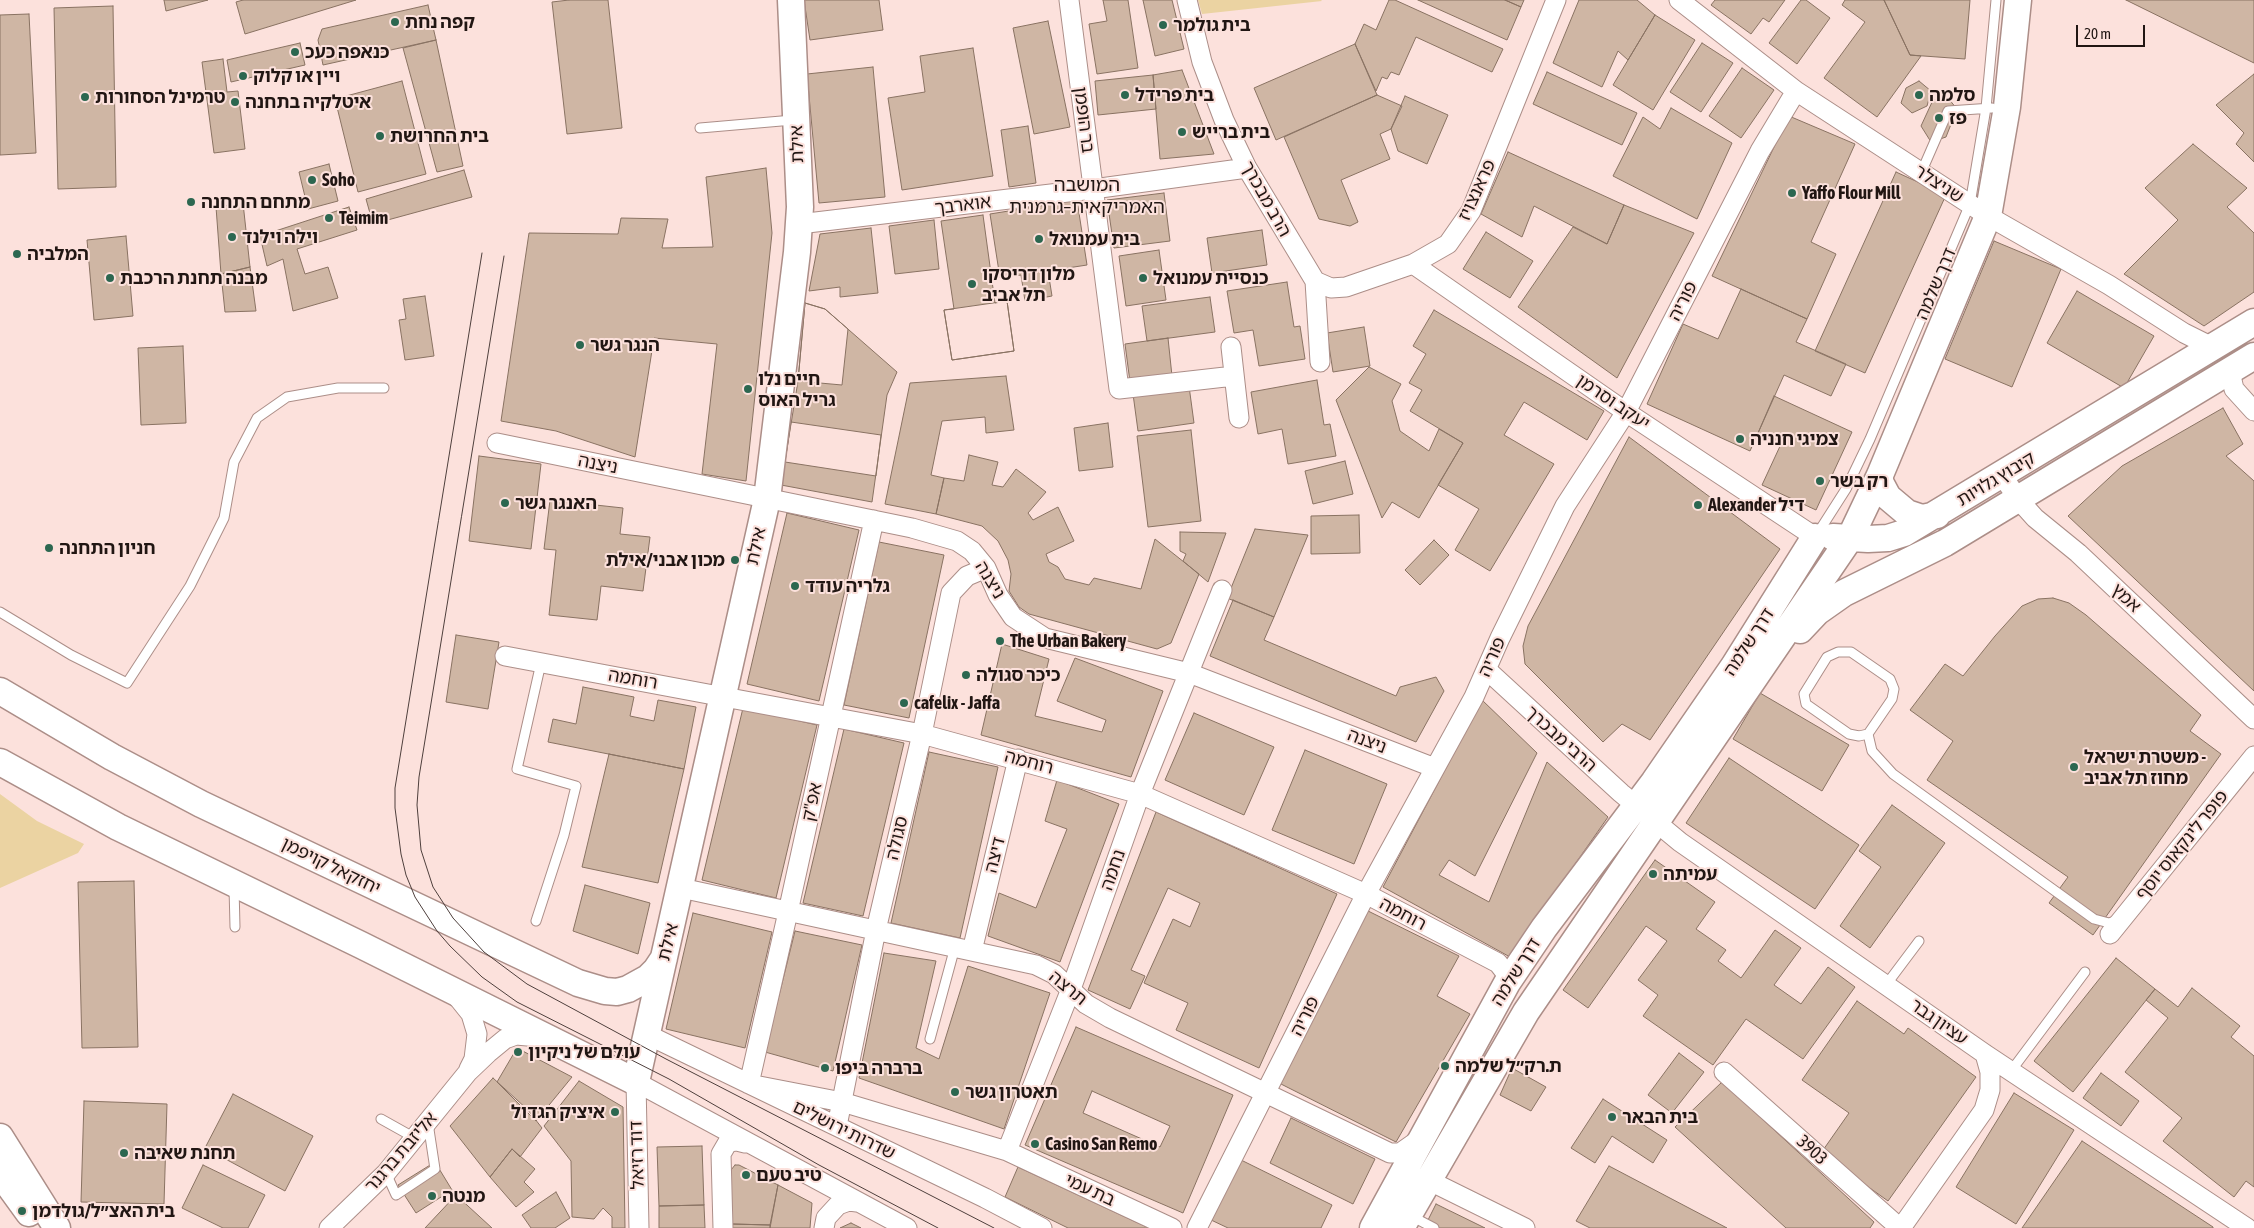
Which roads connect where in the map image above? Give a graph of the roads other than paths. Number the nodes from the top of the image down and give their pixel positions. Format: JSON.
{"nodes":[{"id":1,"x":791,"y":0,"type":"edge"},
{"id":2,"x":1069,"y":0,"type":"edge"},
{"id":3,"x":1187,"y":0,"type":"edge"},
{"id":4,"x":1556,"y":0,"type":"edge"},
{"id":5,"x":1679,"y":0,"type":"edge"},
{"id":6,"x":1996,"y":0,"type":"edge"},
{"id":7,"x":2018,"y":0,"type":"edge"},
{"id":8,"x":1796,"y":91,"type":"junction"},
{"id":9,"x":1997,"y":108,"type":"junction"},
{"id":10,"x":796,"y":120,"type":"junction"},
{"id":11,"x":700,"y":128,"type":"dead end"},
{"id":12,"x":1247,"y":168,"type":"junction"},
{"id":13,"x":1922,"y":173,"type":"junction"},
{"id":14,"x":1092,"y":190,"type":"junction"},
{"id":15,"x":1979,"y":210,"type":"junction"},
{"id":16,"x":798,"y":224,"type":"junction"},
{"id":17,"x":1413,"y":264,"type":"junction"},
{"id":18,"x":1314,"y":281,"type":"junction"},
{"id":19,"x":2254,"y":322,"type":"edge"},
{"id":20,"x":1231,"y":347,"type":"dead end"},
{"id":21,"x":2212,"y":347,"type":"junction"},
{"id":22,"x":2244,"y":361,"type":"edge"},
{"id":23,"x":1320,"y":362,"type":"dead end"},
{"id":24,"x":1234,"y":376,"type":"junction"},
{"id":25,"x":384,"y":388,"type":"dead end"},
{"id":26,"x":2254,"y":411,"type":"edge"},
{"id":27,"x":1626,"y":412,"type":"junction"},
{"id":28,"x":1239,"y":418,"type":"dead end"},
{"id":29,"x":497,"y":443,"type":"dead end"},
{"id":30,"x":1880,"y":475,"type":"junction"},
{"id":31,"x":2002,"y":475,"type":"junction"},
{"id":32,"x":767,"y":499,"type":"junction"},
{"id":33,"x":2018,"y":499,"type":"junction"},
{"id":34,"x":1937,"y":515,"type":"junction"},
{"id":35,"x":874,"y":520,"type":"junction"},
{"id":36,"x":1815,"y":537,"type":"junction"},
{"id":37,"x":1850,"y":538,"type":"junction"},
{"id":38,"x":1836,"y":560,"type":"junction"},
{"id":39,"x":1909,"y":562,"type":"junction"},
{"id":40,"x":986,"y":568,"type":"junction"},
{"id":41,"x":1222,"y":590,"type":"dead end"},
{"id":42,"x":0,"y":612,"type":"edge"},
{"id":43,"x":505,"y":656,"type":"dead end"},
{"id":44,"x":541,"y":663,"type":"junction"},
{"id":45,"x":1487,"y":670,"type":"junction"},
{"id":46,"x":1189,"y":673,"type":"junction"},
{"id":47,"x":1754,"y":676,"type":"junction"},
{"id":48,"x":0,"y":691,"type":"edge"},
{"id":49,"x":723,"y":696,"type":"junction"},
{"id":50,"x":831,"y":716,"type":"junction"},
{"id":51,"x":2254,"y":719,"type":"edge"},
{"id":52,"x":922,"y":734,"type":"junction"},
{"id":53,"x":1868,"y":734,"type":"junction"},
{"id":54,"x":2254,"y":756,"type":"edge"},
{"id":55,"x":1018,"y":759,"type":"junction"},
{"id":56,"x":0,"y":762,"type":"edge"},
{"id":57,"x":1435,"y":768,"type":"junction"},
{"id":58,"x":1140,"y":794,"type":"junction"},
{"id":59,"x":1646,"y":814,"type":"junction"},
{"id":60,"x":234,"y":884,"type":"junction"},
{"id":61,"x":681,"y":888,"type":"junction"},
{"id":62,"x":1366,"y":894,"type":"junction"},
{"id":63,"x":788,"y":912,"type":"junction"},
{"id":64,"x":2123,"y":918,"type":"junction"},
{"id":65,"x":536,"y":921,"type":"dead end"},
{"id":66,"x":235,"y":926,"type":"dead end"},
{"id":67,"x":876,"y":930,"type":"junction"},
{"id":68,"x":2110,"y":934,"type":"dead end"},
{"id":69,"x":1918,"y":941,"type":"dead end"},
{"id":70,"x":963,"y":949,"type":"junction"},
{"id":71,"x":664,"y":957,"type":"junction"},
{"id":72,"x":2085,"y":972,"type":"dead end"},
{"id":73,"x":1506,"y":983,"type":"junction"},
{"id":74,"x":1886,"y":986,"type":"junction"},
{"id":75,"x":449,"y":988,"type":"junction"},
{"id":76,"x":1071,"y":990,"type":"junction"},
{"id":77,"x":646,"y":1034,"type":"junction"},
{"id":78,"x":930,"y":1039,"type":"dead end"},
{"id":79,"x":556,"y":1042,"type":"junction"},
{"id":80,"x":1985,"y":1054,"type":"junction"},
{"id":81,"x":2011,"y":1071,"type":"junction"},
{"id":82,"x":468,"y":1072,"type":"junction"},
{"id":83,"x":1724,"y":1072,"type":"dead end"},
{"id":84,"x":636,"y":1082,"type":"junction"},
{"id":85,"x":748,"y":1084,"type":"junction"},
{"id":86,"x":1266,"y":1092,"type":"junction"},
{"id":87,"x":842,"y":1102,"type":"junction"},
{"id":88,"x":381,"y":1119,"type":"dead end"},
{"id":89,"x":428,"y":1123,"type":"junction"},
{"id":90,"x":837,"y":1126,"type":"junction"},
{"id":91,"x":1425,"y":1136,"type":"junction"},
{"id":92,"x":0,"y":1137,"type":"edge"},
{"id":93,"x":415,"y":1138,"type":"junction"},
{"id":94,"x":747,"y":1144,"type":"junction"},
{"id":95,"x":1007,"y":1151,"type":"junction"},
{"id":96,"x":0,"y":1173,"type":"edge"},
{"id":97,"x":386,"y":1173,"type":"junction"},
{"id":98,"x":1428,"y":1180,"type":"junction"},
{"id":99,"x":857,"y":1202,"type":"junction"},
{"id":100,"x":1404,"y":1221,"type":"edge"},
{"id":101,"x":40,"y":1228,"type":"edge"},
{"id":102,"x":56,"y":1228,"type":"edge"},
{"id":103,"x":329,"y":1228,"type":"edge"},
{"id":104,"x":640,"y":1228,"type":"edge"},
{"id":105,"x":723,"y":1228,"type":"edge"},
{"id":106,"x":824,"y":1228,"type":"edge"},
{"id":107,"x":907,"y":1228,"type":"edge"},
{"id":108,"x":1042,"y":1228,"type":"edge"},
{"id":109,"x":1172,"y":1228,"type":"edge"},
{"id":110,"x":1197,"y":1228,"type":"edge"},
{"id":111,"x":1373,"y":1228,"type":"edge"},
{"id":112,"x":1434,"y":1228,"type":"edge"},
{"id":113,"x":1526,"y":1228,"type":"edge"},
{"id":114,"x":1900,"y":1228,"type":"edge"},
{"id":115,"x":2247,"y":1228,"type":"edge"}],
"edges":[{"from":1,"to":10,"type":"street","name":"אילת"},
{"from":2,"to":14,"type":"street","name":"בר הופמן"},
{"from":3,"to":12,"type":"street","name":"הרב מבכרך"},
{"from":4,"to":17,"type":"street","name":"פראנצויז"},
{"from":5,"to":8,"type":"street","name":"שניצלר"},
{"from":6,"to":9,"type":"lane","name":"דרך שלמה"},
{"from":7,"to":9,"type":"street","name":"דרך שלמה"},
{"from":8,"to":13,"type":"street","name":"שניצלר"},
{"from":8,"to":27,"type":"street","name":"פוריה"},
{"from":9,"to":13,"type":"lane"},
{"from":9,"to":15,"type":"street","name":"דרך שלמה"},
{"from":10,"to":11,"type":"lane"},
{"from":10,"to":16,"type":"street","name":"אילת"},
{"from":12,"to":14,"type":"street","name":"אוארבך"},
{"from":12,"to":18,"type":"street","name":"הרב מבכרך"},
{"from":13,"to":15,"type":"street","name":"שניצלר"},
{"from":14,"to":16,"type":"street","name":"אוארבך"},
{"from":14,"to":24,"type":"street","name":"בר הופמן"},
{"from":15,"to":21,"type":"street","name":"שניצלר"},
{"from":15,"to":30,"type":"street","name":"דרך שלמה"},
{"from":15,"to":36,"type":"lane","name":"דרך שלמה"},
{"from":16,"to":32,"type":"street","name":"אילת"},
{"from":17,"to":18,"type":"street","name":"פראנצויז"},
{"from":17,"to":27,"type":"street","name":"יעקב וסרמן"},
{"from":18,"to":23,"type":"street"},
{"from":19,"to":21,"type":"street","name":"קיבוץ גלויות"},
{"from":20,"to":24,"type":"street"},
{"from":21,"to":31,"type":"street","name":"קיבוץ גלויות"},
{"from":22,"to":26,"type":"street"},
{"from":22,"to":33,"type":"street","name":"קיבוץ גלויות"},
{"from":24,"to":28,"type":"street"},
{"from":25,"to":42,"type":"lane"},
{"from":27,"to":36,"type":"street","name":"יעקב וסרמן"},
{"from":27,"to":45,"type":"street","name":"פוריה"},
{"from":29,"to":32,"type":"street","name":"ניצנה"},
{"from":30,"to":34,"type":"street"},
{"from":30,"to":37,"type":"street","name":"דרך שלמה"},
{"from":31,"to":33,"type":"street","name":"אמץ"},
{"from":31,"to":34,"type":"street","name":"קיבוץ גלויות"},
{"from":32,"to":35,"type":"street","name":"ניצנה"},
{"from":32,"to":49,"type":"street","name":"אילת"},
{"from":33,"to":39,"type":"street","name":"קיבוץ גלויות"},
{"from":33,"to":51,"type":"street","name":"אמץ"},
{"from":34,"to":37,"type":"street","name":"קיבוץ גלויות"},
{"from":35,"to":40,"type":"street","name":"ניצנה"},
{"from":35,"to":50,"type":"street","name":"אפ\"ק"},
{"from":36,"to":37,"type":"street","name":"קיבוץ גלויות"},
{"from":36,"to":38,"type":"street"},
{"from":36,"to":59,"type":"street","name":"דרך שלמה"},
{"from":37,"to":38,"type":"street","name":"דרך שלמה"},
{"from":38,"to":39,"type":"street","name":"קיבוץ גלויות"},
{"from":38,"to":47,"type":"street","name":"דרך שלמה"},
{"from":39,"to":47,"type":"street","name":"קיבוץ גלויות"},
{"from":40,"to":46,"type":"street","name":"ניצנה"},
{"from":40,"to":52,"type":"street","name":"סגולה"},
{"from":41,"to":46,"type":"street","name":"נחמה"},
{"from":43,"to":44,"type":"street","name":"רוחמה"},
{"from":44,"to":49,"type":"street","name":"רוחמה"},
{"from":44,"to":65,"type":"lane"},
{"from":45,"to":57,"type":"street","name":"פוריה"},
{"from":45,"to":59,"type":"street","name":"הרבי מבכרך"},
{"from":46,"to":57,"type":"street","name":"ניצנה"},
{"from":46,"to":58,"type":"street","name":"נחמה"},
{"from":47,"to":59,"type":"street","name":"דרך שלמה"},
{"from":48,"to":71,"type":"street","name":"יחזקאל קויפמן"},
{"from":49,"to":50,"type":"street","name":"רוחמה"},
{"from":49,"to":61,"type":"street","name":"אילת"},
{"from":50,"to":52,"type":"street","name":"רוחמה"},
{"from":50,"to":63,"type":"street","name":"אפ\"ק"},
{"from":52,"to":55,"type":"street","name":"רוחמה"},
{"from":52,"to":67,"type":"street","name":"סגולה"},
{"from":53,"to":53,"type":"lane"},
{"from":53,"to":64,"type":"lane"},
{"from":54,"to":64,"type":"street","name":"פופר לינקאוס יוסף"},
{"from":55,"to":58,"type":"street","name":"רוחמה"},
{"from":55,"to":70,"type":"street","name":"דיצה"},
{"from":56,"to":60,"type":"street"},
{"from":57,"to":62,"type":"street","name":"פוריה"},
{"from":58,"to":62,"type":"street","name":"רוחמה"},
{"from":58,"to":76,"type":"street","name":"נחמה"},
{"from":59,"to":73,"type":"street","name":"דרך שלמה"},
{"from":59,"to":74,"type":"street","name":"עציון גבר"},
{"from":59,"to":98,"type":"street","name":"דרך שלמה"},
{"from":60,"to":66,"type":"lane"},
{"from":60,"to":75,"type":"street"},
{"from":61,"to":63,"type":"street","name":"תרצה"},
{"from":61,"to":71,"type":"street","name":"אילת"},
{"from":62,"to":73,"type":"street","name":"רוחמה"},
{"from":62,"to":86,"type":"street","name":"פוריה"},
{"from":63,"to":67,"type":"street","name":"תרצה"},
{"from":63,"to":85,"type":"street","name":"אפ\"ק"},
{"from":64,"to":68,"type":"street","name":"פופר לינקאוס יוסף"},
{"from":67,"to":70,"type":"street","name":"תרצה"},
{"from":67,"to":87,"type":"street","name":"סגולה"},
{"from":69,"to":74,"type":"lane"},
{"from":70,"to":76,"type":"street","name":"תרצה"},
{"from":70,"to":78,"type":"lane"},
{"from":71,"to":77,"type":"street","name":"אילת"},
{"from":72,"to":81,"type":"lane"},
{"from":73,"to":91,"type":"street","name":"דרך שלמה"},
{"from":74,"to":80,"type":"street","name":"עציון גבר"},
{"from":75,"to":79,"type":"street"},
{"from":75,"to":82,"type":"street","name":"אליזבת ברגנר"},
{"from":76,"to":86,"type":"street","name":"תרצה"},
{"from":76,"to":95,"type":"street","name":"נחמה"},
{"from":77,"to":84,"type":"street","name":"אילת"},
{"from":77,"to":85,"type":"street","name":"שדרות ירושלים"},
{"from":79,"to":82,"type":"street","name":"אליזבת ברגנר"},
{"from":79,"to":84,"type":"street"},
{"from":80,"to":81,"type":"street","name":"עציון גבר"},
{"from":80,"to":114,"type":"street"},
{"from":81,"to":115,"type":"street","name":"עציון גבר"},
{"from":82,"to":89,"type":"street","name":"אליזבת ברגנר"},
{"from":83,"to":114,"type":"street","name":"3903"},
{"from":84,"to":94,"type":"street"},
{"from":84,"to":104,"type":"street","name":"דוד רזיאל"},
{"from":85,"to":87,"type":"street","name":"בת עמי"},
{"from":85,"to":90,"type":"street","name":"שדרות ירושלים"},
{"from":86,"to":91,"type":"street","name":"תרצה"},
{"from":86,"to":110,"type":"street","name":"פוריה"},
{"from":87,"to":90,"type":"street","name":"סגולה"},
{"from":87,"to":95,"type":"street","name":"בת עמי"},
{"from":88,"to":93,"type":"lane"},
{"from":89,"to":93,"type":"street","name":"אליזבת ברגנר"},
{"from":89,"to":97,"type":"lane"},
{"from":90,"to":108,"type":"street","name":"שדרות ירושלים"},
{"from":91,"to":111,"type":"street","name":"דרך שלמה"},
{"from":92,"to":102,"type":"street"},
{"from":93,"to":97,"type":"street","name":"אליזבת ברגנר"},
{"from":94,"to":99,"type":"street"},
{"from":94,"to":105,"type":"street"},
{"from":95,"to":109,"type":"street","name":"בת עמי"},
{"from":96,"to":101,"type":"street"},
{"from":97,"to":103,"type":"street","name":"אליזבת ברגנר"},
{"from":98,"to":100,"type":"street","name":"דרך שלמה"},
{"from":98,"to":113,"type":"street"},
{"from":99,"to":106,"type":"street"},
{"from":99,"to":107,"type":"street"},
{"from":100,"to":112,"type":"lane"}]}
